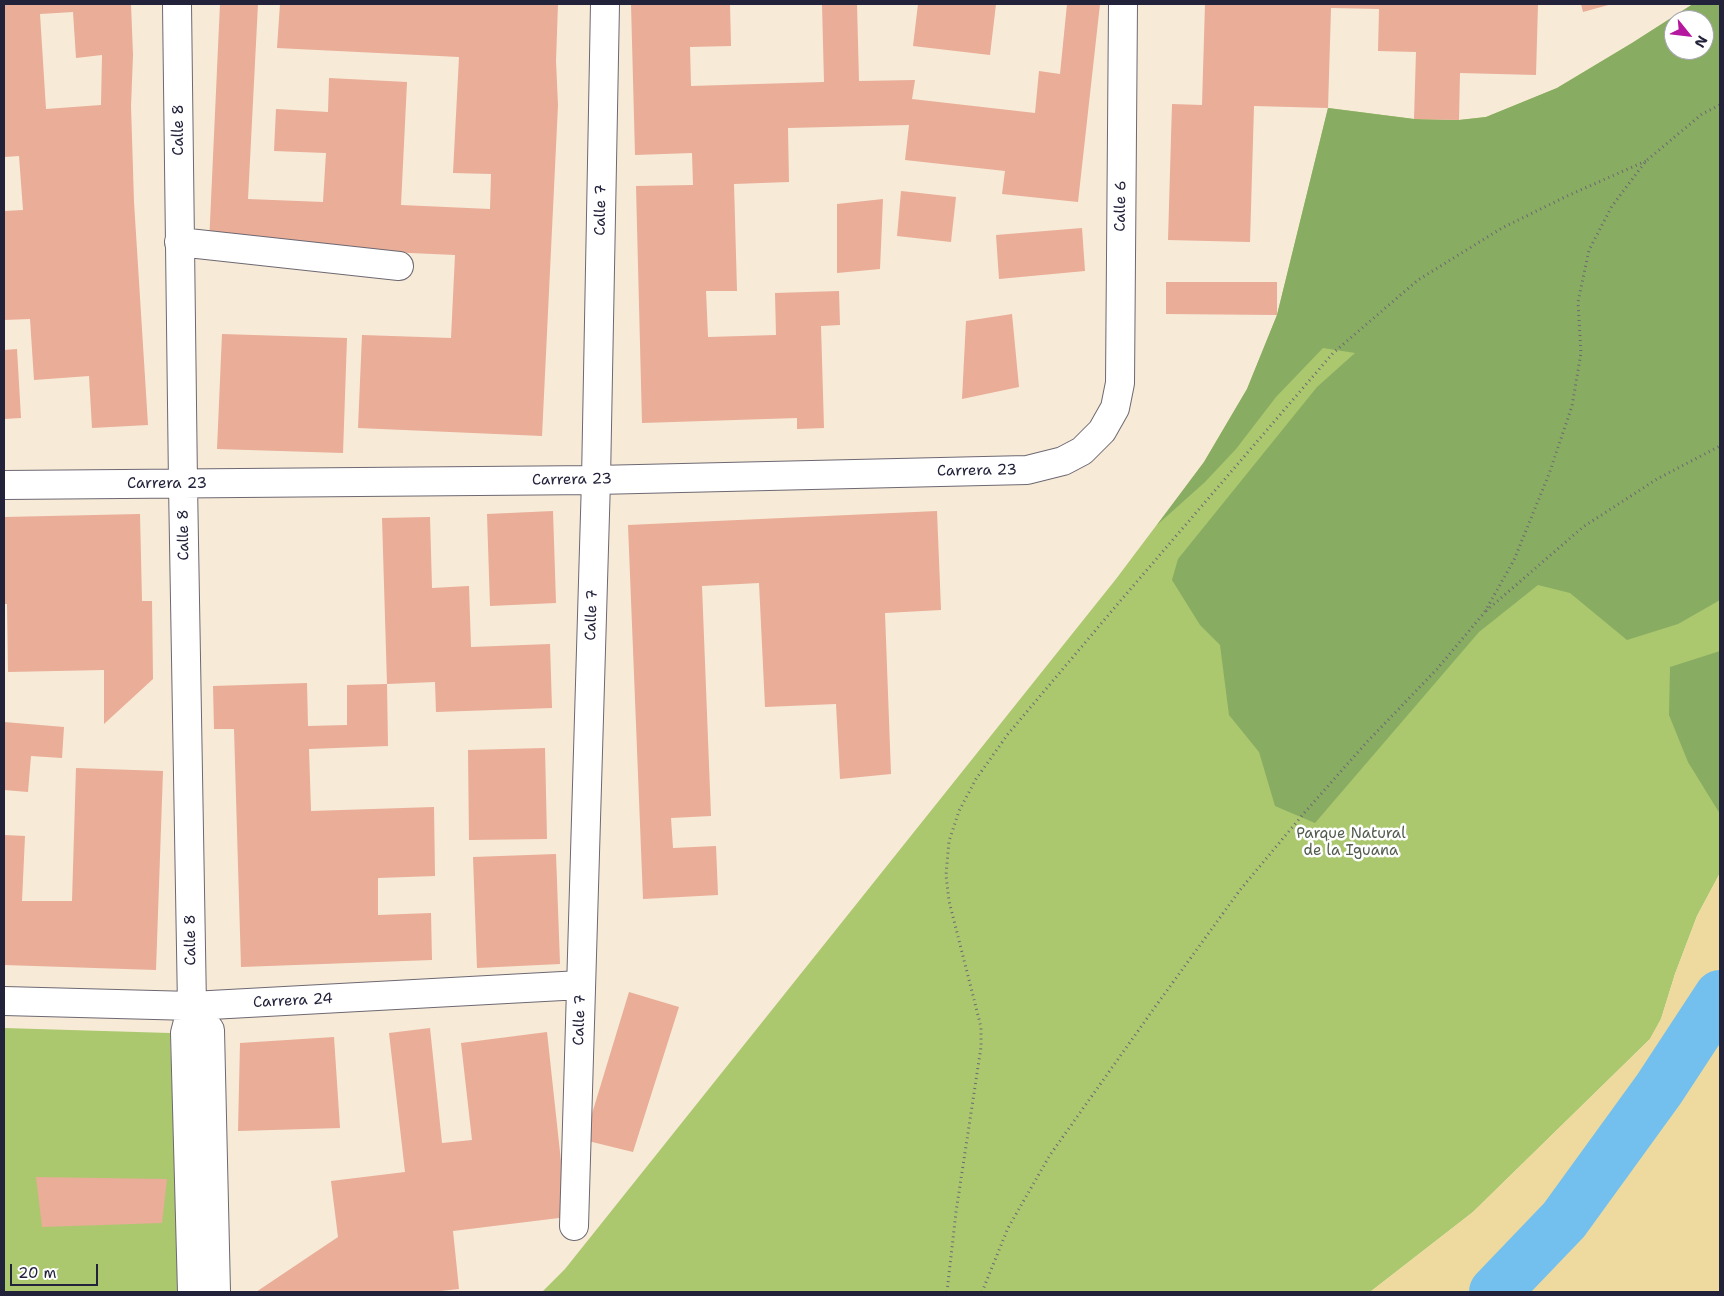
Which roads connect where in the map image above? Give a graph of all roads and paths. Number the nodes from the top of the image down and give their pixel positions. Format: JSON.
{"nodes":[{"id":1,"x":178,"y":4,"type":"edge"},
{"id":2,"x":605,"y":4,"type":"edge"},
{"id":3,"x":1123,"y":4,"type":"edge"},
{"id":4,"x":1720,"y":105,"type":"edge"},
{"id":5,"x":1646,"y":161,"type":"junction"},
{"id":6,"x":180,"y":242,"type":"junction"},
{"id":7,"x":399,"y":266,"type":"dead end"},
{"id":8,"x":1115,"y":408,"type":"joint"},
{"id":9,"x":1720,"y":446,"type":"edge"},
{"id":10,"x":596,"y":480,"type":"junction"},
{"id":11,"x":183,"y":484,"type":"junction"},
{"id":12,"x":4,"y":485,"type":"edge"},
{"id":13,"x":1484,"y":613,"type":"junction"},
{"id":14,"x":581,"y":985,"type":"junction"},
{"id":15,"x":4,"y":1001,"type":"edge"},
{"id":16,"x":192,"y":1006,"type":"junction"},
{"id":17,"x":202,"y":1215,"type":"junction"},
{"id":18,"x":574,"y":1226,"type":"dead end"},
{"id":19,"x":192,"y":1292,"type":"edge"},
{"id":20,"x":216,"y":1292,"type":"edge"},
{"id":21,"x":947,"y":1292,"type":"edge"},
{"id":22,"x":982,"y":1292,"type":"edge"}],
"edges":[{"from":1,"to":6,"type":"street","name":"Calle 8"},
{"from":2,"to":10,"type":"street","name":"Calle 7"},
{"from":3,"to":8,"type":"street","name":"Calle 6"},
{"from":4,"to":5,"type":"path"},
{"from":5,"to":13,"type":"path"},
{"from":5,"to":21,"type":"path"},
{"from":6,"to":7,"type":"street"},
{"from":6,"to":11,"type":"street","name":"Calle 8"},
{"from":8,"to":10,"type":"street","name":"Carrera 23"},
{"from":9,"to":13,"type":"path"},
{"from":10,"to":11,"type":"street","name":"Carrera 23"},
{"from":10,"to":14,"type":"street","name":"Calle 7"},
{"from":11,"to":12,"type":"street","name":"Carrera 23"},
{"from":11,"to":16,"type":"street","name":"Calle 8"},
{"from":13,"to":22,"type":"path"},
{"from":14,"to":16,"type":"street","name":"Carrera 24"},
{"from":14,"to":18,"type":"street","name":"Calle 7"},
{"from":15,"to":16,"type":"street","name":"Carrera 24"},
{"from":16,"to":17,"type":"street"},
{"from":17,"to":19,"type":"street"},
{"from":17,"to":20,"type":"street"}]}
